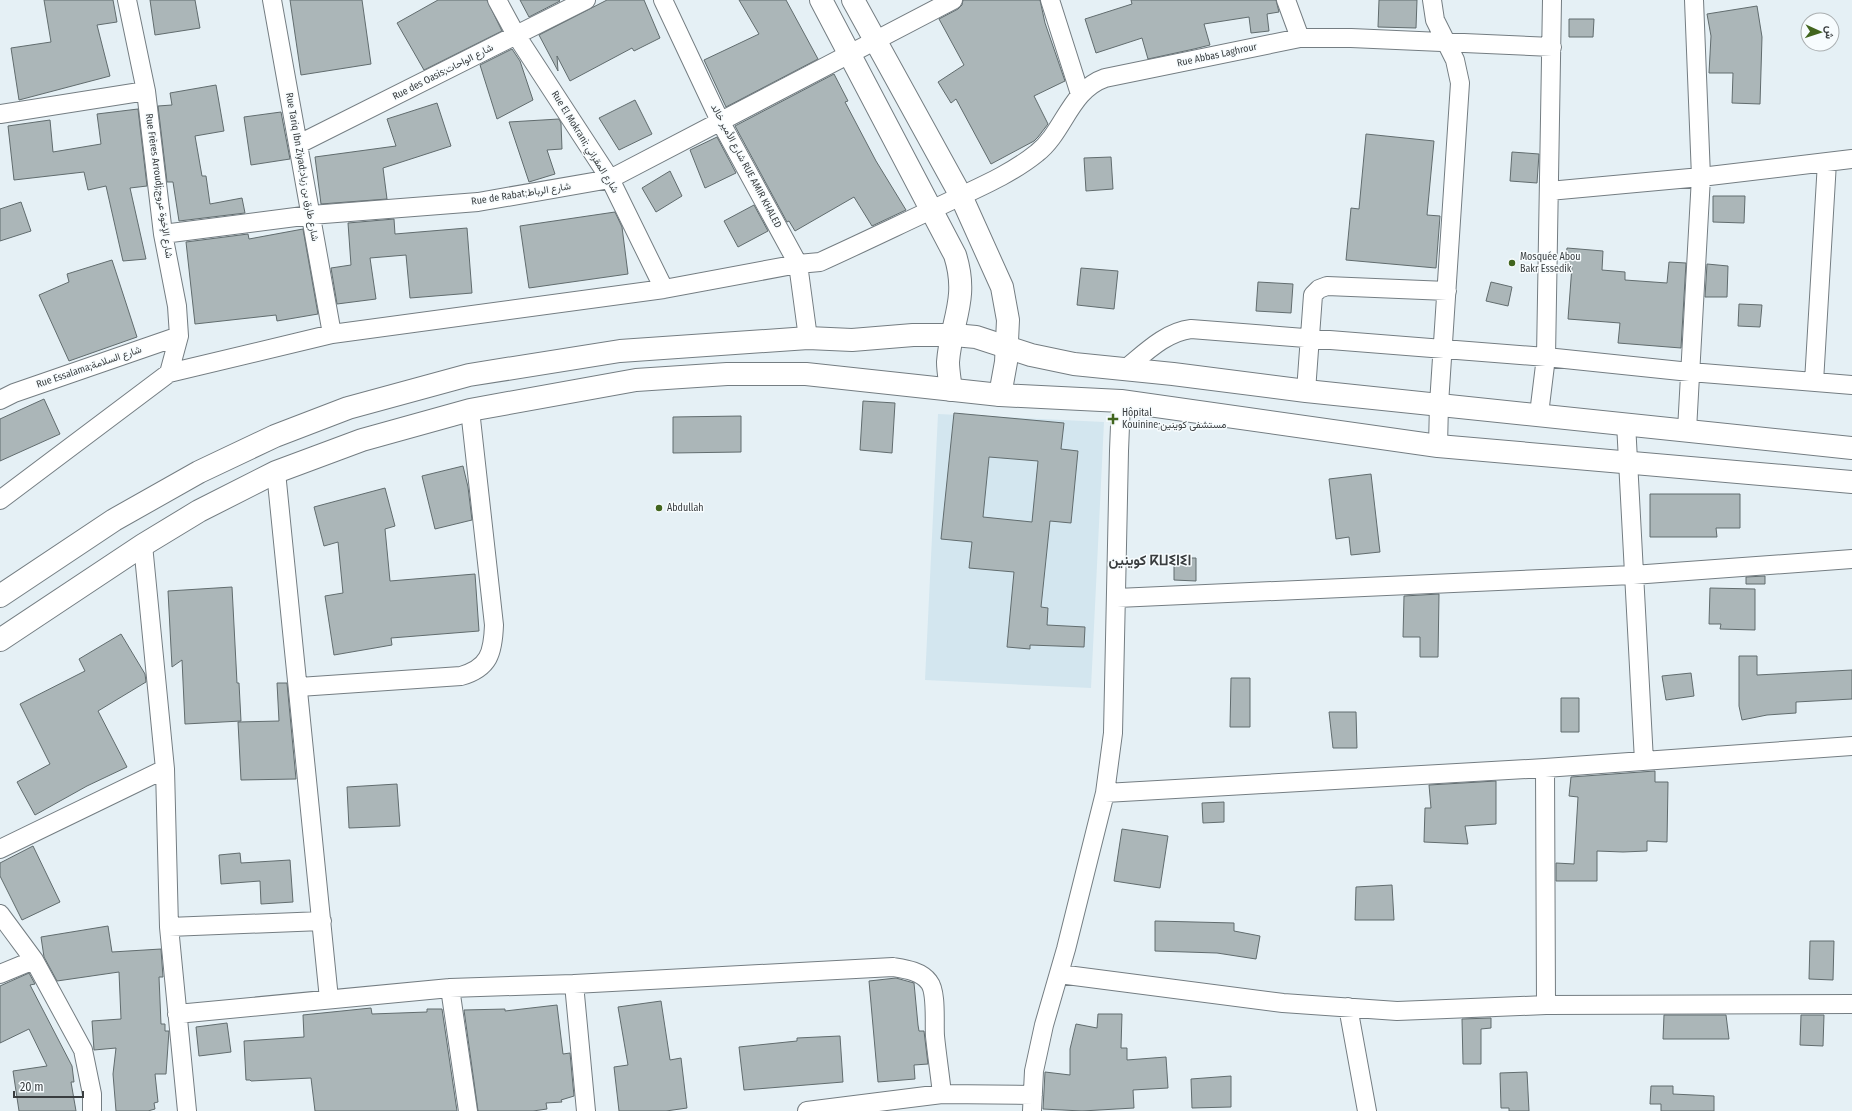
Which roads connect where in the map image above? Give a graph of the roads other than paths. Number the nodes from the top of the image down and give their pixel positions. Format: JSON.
{"nodes":[{"id":1,"x":127,"y":0,"type":"edge"},
{"id":2,"x":272,"y":0,"type":"edge"},
{"id":3,"x":497,"y":0,"type":"edge"},
{"id":4,"x":586,"y":0,"type":"edge"},
{"id":5,"x":663,"y":0,"type":"edge"},
{"id":6,"x":821,"y":0,"type":"edge"},
{"id":7,"x":853,"y":0,"type":"edge"},
{"id":8,"x":953,"y":0,"type":"edge"},
{"id":9,"x":1050,"y":0,"type":"edge"},
{"id":10,"x":1286,"y":0,"type":"edge"},
{"id":11,"x":1432,"y":0,"type":"edge"},
{"id":12,"x":1552,"y":0,"type":"edge"},
{"id":13,"x":1694,"y":0,"type":"edge"},
{"id":14,"x":516,"y":35,"type":"junction"},
{"id":15,"x":1300,"y":38,"type":"junction"},
{"id":16,"x":876,"y":40,"type":"junction"},
{"id":17,"x":1445,"y":42,"type":"junction"},
{"id":18,"x":1552,"y":47,"type":"junction"},
{"id":19,"x":850,"y":53,"type":"junction"},
{"id":20,"x":146,"y":90,"type":"junction"},
{"id":21,"x":1080,"y":94,"type":"junction"},
{"id":22,"x":0,"y":114,"type":"edge"},
{"id":23,"x":720,"y":121,"type":"junction"},
{"id":24,"x":299,"y":144,"type":"junction"},
{"id":25,"x":1852,"y":159,"type":"edge"},
{"id":26,"x":1827,"y":162,"type":"junction"},
{"id":27,"x":1701,"y":177,"type":"junction"},
{"id":28,"x":610,"y":179,"type":"junction"},
{"id":29,"x":1549,"y":191,"type":"junction"},
{"id":30,"x":961,"y":196,"type":"junction"},
{"id":31,"x":932,"y":210,"type":"junction"},
{"id":32,"x":311,"y":215,"type":"junction"},
{"id":33,"x":164,"y":234,"type":"junction"},
{"id":34,"x":798,"y":264,"type":"junction"},
{"id":35,"x":664,"y":288,"type":"junction"},
{"id":36,"x":1447,"y":290,"type":"junction"},
{"id":37,"x":332,"y":334,"type":"junction"},
{"id":38,"x":954,"y":335,"type":"junction"},
{"id":39,"x":179,"y":336,"type":"junction"},
{"id":40,"x":808,"y":338,"type":"junction"},
{"id":41,"x":1309,"y":338,"type":"junction"},
{"id":42,"x":1007,"y":347,"type":"junction"},
{"id":43,"x":1443,"y":348,"type":"junction"},
{"id":44,"x":1546,"y":357,"type":"junction"},
{"id":45,"x":1124,"y":370,"type":"junction"},
{"id":46,"x":1690,"y":372,"type":"junction"},
{"id":47,"x":169,"y":373,"type":"junction"},
{"id":48,"x":1814,"y":382,"type":"junction"},
{"id":49,"x":1852,"y":385,"type":"edge"},
{"id":50,"x":951,"y":390,"type":"junction"},
{"id":51,"x":1306,"y":391,"type":"junction"},
{"id":52,"x":1000,"y":395,"type":"junction"},
{"id":53,"x":0,"y":400,"type":"edge"},
{"id":54,"x":1121,"y":401,"type":"junction"},
{"id":55,"x":1439,"y":404,"type":"junction"},
{"id":56,"x":470,"y":410,"type":"junction"},
{"id":57,"x":1539,"y":414,"type":"junction"},
{"id":58,"x":1626,"y":423,"type":"junction"},
{"id":59,"x":1687,"y":430,"type":"junction"},
{"id":60,"x":1438,"y":446,"type":"junction"},
{"id":61,"x":1852,"y":448,"type":"edge"},
{"id":62,"x":1627,"y":464,"type":"junction"},
{"id":63,"x":276,"y":472,"type":"junction"},
{"id":64,"x":1852,"y":482,"type":"edge"},
{"id":65,"x":0,"y":500,"type":"edge"},
{"id":66,"x":143,"y":545,"type":"junction"},
{"id":67,"x":1852,"y":559,"type":"edge"},
{"id":68,"x":1633,"y":575,"type":"junction"},
{"id":69,"x":0,"y":596,"type":"edge"},
{"id":70,"x":1117,"y":598,"type":"junction"},
{"id":71,"x":0,"y":640,"type":"edge"},
{"id":72,"x":299,"y":687,"type":"junction"},
{"id":73,"x":1852,"y":746,"type":"edge"},
{"id":74,"x":1644,"y":761,"type":"junction"},
{"id":75,"x":1545,"y":768,"type":"junction"},
{"id":76,"x":165,"y":769,"type":"junction"},
{"id":77,"x":1105,"y":792,"type":"junction"},
{"id":78,"x":0,"y":849,"type":"edge"},
{"id":79,"x":0,"y":914,"type":"edge"},
{"id":80,"x":322,"y":921,"type":"junction"},
{"id":81,"x":169,"y":927,"type":"junction"},
{"id":82,"x":34,"y":960,"type":"junction"},
{"id":83,"x":0,"y":974,"type":"edge"},
{"id":84,"x":1059,"y":974,"type":"junction"},
{"id":85,"x":574,"y":984,"type":"junction"},
{"id":86,"x":450,"y":988,"type":"junction"},
{"id":87,"x":329,"y":998,"type":"junction"},
{"id":88,"x":1852,"y":1004,"type":"edge"},
{"id":89,"x":1546,"y":1005,"type":"junction"},
{"id":90,"x":1348,"y":1007,"type":"junction"},
{"id":91,"x":177,"y":1014,"type":"junction"},
{"id":92,"x":942,"y":1094,"type":"junction"},
{"id":93,"x":1032,"y":1103,"type":"edge"},
{"id":94,"x":92,"y":1111,"type":"edge"},
{"id":95,"x":187,"y":1111,"type":"edge"},
{"id":96,"x":468,"y":1111,"type":"edge"},
{"id":97,"x":586,"y":1111,"type":"edge"},
{"id":98,"x":807,"y":1111,"type":"edge"},
{"id":99,"x":1367,"y":1111,"type":"edge"}],
"edges":[{"from":1,"to":20,"type":"street","name":"Rue Frères Arroudj;شارع الإخوة عروج"},
{"from":2,"to":24,"type":"street","name":"Rue Tariq Ibn Ziyad;شارع طارق بن زياد"},
{"from":3,"to":14,"type":"street","name":"Rue El Mokrani; شارع المقراني"},
{"from":4,"to":14,"type":"street","name":"Rue des Oasis;شارع الواحات"},
{"from":5,"to":23,"type":"street","name":"شارع الأمير خالد RUE AMIR KHALED"},
{"from":6,"to":19,"type":"main road"},
{"from":7,"to":16,"type":"main road"},
{"from":8,"to":16,"type":"street","name":"Rue de Rabat;شارع الرباط"},
{"from":9,"to":21,"type":"street"},
{"from":10,"to":15,"type":"street"},
{"from":11,"to":17,"type":"street"},
{"from":12,"to":18,"type":"street"},
{"from":13,"to":27,"type":"street"},
{"from":14,"to":24,"type":"street","name":"Rue des Oasis;شارع الواحات"},
{"from":14,"to":28,"type":"street","name":"Rue El Mokrani; شارع المقراني"},
{"from":15,"to":17,"type":"street","name":"Rue Abbas Laghrour"},
{"from":15,"to":21,"type":"street","name":"Rue Abbas Laghrour"},
{"from":16,"to":19,"type":"street","name":"Rue de Rabat;شارع الرباط"},
{"from":16,"to":30,"type":"main road"},
{"from":17,"to":18,"type":"street","name":"Rue Abbas Laghrour"},
{"from":17,"to":36,"type":"street"},
{"from":18,"to":29,"type":"street"},
{"from":19,"to":23,"type":"street","name":"Rue de Rabat;شارع الرباط"},
{"from":19,"to":31,"type":"main road"},
{"from":20,"to":22,"type":"street"},
{"from":20,"to":33,"type":"street","name":"Rue Frères Arroudj;شارع الإخوة عروج"},
{"from":21,"to":30,"type":"street","name":"Rue Abbas Laghrour"},
{"from":23,"to":28,"type":"street","name":"Rue de Rabat;شارع الرباط"},
{"from":23,"to":34,"type":"street","name":"شارع الأمير خالد RUE AMIR KHALED"},
{"from":24,"to":32,"type":"street","name":"Rue Tariq Ibn Ziyad;شارع طارق بن زياد"},
{"from":25,"to":26,"type":"street"},
{"from":26,"to":27,"type":"street"},
{"from":26,"to":48,"type":"street"},
{"from":27,"to":29,"type":"street"},
{"from":27,"to":46,"type":"street"},
{"from":28,"to":32,"type":"street","name":"Rue de Rabat;شارع الرباط"},
{"from":28,"to":35,"type":"street","name":"Rue El Mokrani; شارع المقراني"},
{"from":29,"to":44,"type":"street"},
{"from":30,"to":31,"type":"street","name":"Rue Abbas Laghrour"},
{"from":30,"to":42,"type":"main road"},
{"from":31,"to":34,"type":"street","name":"Rue Abbas Laghrour"},
{"from":31,"to":38,"type":"main road"},
{"from":32,"to":33,"type":"street","name":"Rue de Rabat;شارع الرباط"},
{"from":32,"to":37,"type":"street","name":"Rue Tariq Ibn Ziyad;شارع طارق بن زياد"},
{"from":33,"to":39,"type":"street","name":"Rue Frères Arroudj;شارع الإخوة عروج"},
{"from":34,"to":35,"type":"street","name":"Rue Abbas Laghrour"},
{"from":34,"to":40,"type":"street","name":"شارع الأمير خالد RUE AMIR KHALED"},
{"from":35,"to":37,"type":"street","name":"Rue Abbas Laghrour"},
{"from":36,"to":41,"type":"street"},
{"from":36,"to":43,"type":"street"},
{"from":37,"to":47,"type":"street","name":"Rue Abbas Laghrour"},
{"from":38,"to":40,"type":"main road"},
{"from":38,"to":42,"type":"main road"},
{"from":38,"to":50,"type":"main road"},
{"from":39,"to":47,"type":"street","name":"Rue Frères Arroudj;شارع الإخوة عروج"},
{"from":39,"to":53,"type":"street","name":"Rue Essalama;شارع السلامة"},
{"from":40,"to":69,"type":"main road"},
{"from":41,"to":43,"type":"street"},
{"from":41,"to":45,"type":"street"},
{"from":41,"to":51,"type":"street"},
{"from":42,"to":45,"type":"main road"},
{"from":42,"to":52,"type":"main road"},
{"from":43,"to":44,"type":"street"},
{"from":43,"to":55,"type":"street"},
{"from":44,"to":46,"type":"street"},
{"from":44,"to":57,"type":"street"},
{"from":45,"to":51,"type":"main road"},
{"from":46,"to":48,"type":"street"},
{"from":46,"to":59,"type":"street"},
{"from":47,"to":65,"type":"street"},
{"from":48,"to":49,"type":"street"},
{"from":50,"to":52,"type":"main road"},
{"from":50,"to":56,"type":"main road"},
{"from":51,"to":55,"type":"main road"},
{"from":52,"to":54,"type":"main road"},
{"from":54,"to":60,"type":"main road"},
{"from":54,"to":70,"type":"street"},
{"from":55,"to":57,"type":"main road"},
{"from":55,"to":60,"type":"street"},
{"from":56,"to":63,"type":"main road"},
{"from":56,"to":72,"type":"street"},
{"from":57,"to":58,"type":"main road"},
{"from":58,"to":59,"type":"main road"},
{"from":58,"to":62,"type":"street"},
{"from":59,"to":61,"type":"main road"},
{"from":60,"to":62,"type":"main road"},
{"from":62,"to":64,"type":"main road"},
{"from":62,"to":68,"type":"street"},
{"from":63,"to":66,"type":"main road"},
{"from":63,"to":72,"type":"street"},
{"from":66,"to":71,"type":"main road"},
{"from":66,"to":76,"type":"street"},
{"from":67,"to":68,"type":"street"},
{"from":68,"to":70,"type":"street"},
{"from":68,"to":74,"type":"street"},
{"from":70,"to":77,"type":"street"},
{"from":72,"to":80,"type":"street"},
{"from":73,"to":74,"type":"street"},
{"from":74,"to":75,"type":"street"},
{"from":75,"to":77,"type":"street"},
{"from":75,"to":89,"type":"street"},
{"from":76,"to":78,"type":"street"},
{"from":76,"to":81,"type":"street"},
{"from":77,"to":84,"type":"street"},
{"from":79,"to":82,"type":"street"},
{"from":80,"to":81,"type":"street"},
{"from":80,"to":87,"type":"street"},
{"from":81,"to":91,"type":"street"},
{"from":82,"to":83,"type":"street"},
{"from":82,"to":94,"type":"street"},
{"from":84,"to":90,"type":"street"},
{"from":84,"to":93,"type":"street"},
{"from":85,"to":86,"type":"street"},
{"from":85,"to":92,"type":"street"},
{"from":85,"to":97,"type":"street"},
{"from":86,"to":87,"type":"street"},
{"from":86,"to":96,"type":"street"},
{"from":87,"to":91,"type":"street"},
{"from":88,"to":89,"type":"street"},
{"from":89,"to":90,"type":"street"},
{"from":90,"to":99,"type":"street"},
{"from":91,"to":95,"type":"street"},
{"from":92,"to":93,"type":"street"},
{"from":92,"to":98,"type":"street"}]}
